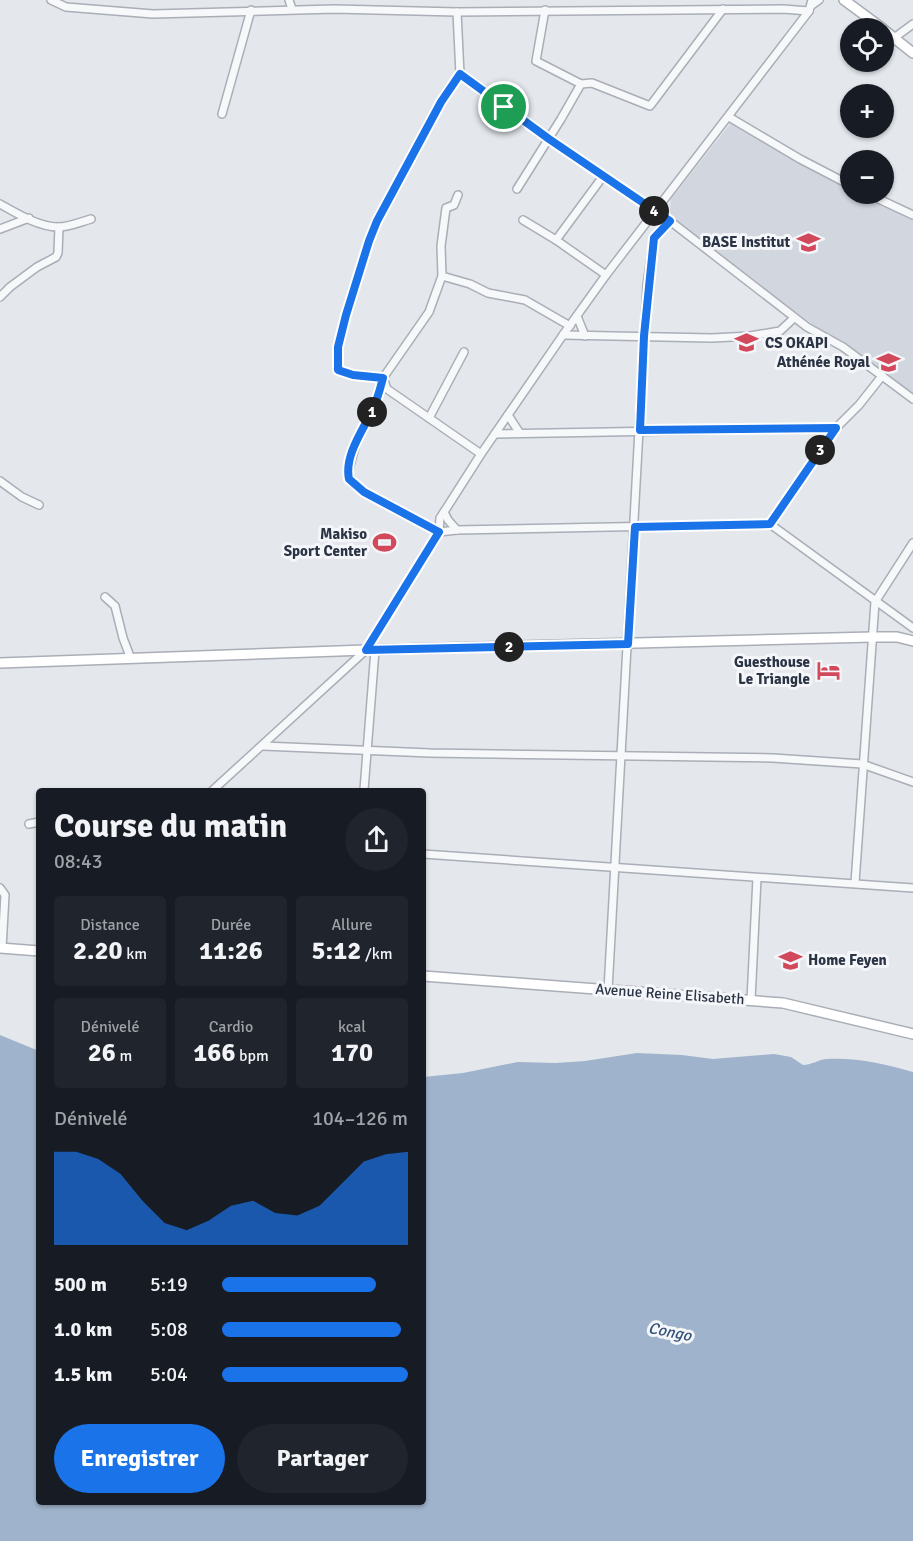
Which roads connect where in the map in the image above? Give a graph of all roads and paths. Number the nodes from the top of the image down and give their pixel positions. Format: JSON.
{"nodes":[{"id":1,"x":51,"y":0,"type":"edge"},
{"id":2,"x":289,"y":0,"type":"edge"},
{"id":3,"x":334,"y":0,"type":"edge"},
{"id":4,"x":819,"y":0,"type":"edge"},
{"id":5,"x":844,"y":0,"type":"edge"},
{"id":6,"x":811,"y":6,"type":"edge"},
{"id":7,"x":292,"y":9,"type":"junction"},
{"id":8,"x":334,"y":9,"type":"junction"},
{"id":9,"x":723,"y":9,"type":"junction"},
{"id":10,"x":251,"y":10,"type":"junction"},
{"id":11,"x":545,"y":10,"type":"junction"},
{"id":12,"x":457,"y":12,"type":"junction"},
{"id":13,"x":868,"y":18,"type":"edge"},
{"id":14,"x":913,"y":24,"type":"edge"},
{"id":15,"x":894,"y":38,"type":"joint"},
{"id":16,"x":913,"y":53,"type":"edge"},
{"id":17,"x":460,"y":74,"type":"junction"},
{"id":18,"x":581,"y":84,"type":"junction"},
{"id":19,"x":222,"y":114,"type":"dead end"},
{"id":20,"x":729,"y":117,"type":"junction"},
{"id":21,"x":549,"y":139,"type":"junction"},
{"id":22,"x":604,"y":175,"type":"junction"},
{"id":23,"x":840,"y":180,"type":"edge"},
{"id":24,"x":517,"y":189,"type":"dead end"},
{"id":25,"x":458,"y":195,"type":"dead end"},
{"id":26,"x":0,"y":204,"type":"edge"},
{"id":27,"x":889,"y":204,"type":"edge"},
{"id":28,"x":656,"y":212,"type":"junction"},
{"id":29,"x":913,"y":215,"type":"edge"},
{"id":30,"x":29,"y":218,"type":"junction"},
{"id":31,"x":90,"y":219,"type":"dead end"},
{"id":32,"x":523,"y":220,"type":"dead end"},
{"id":33,"x":670,"y":221,"type":"junction"},
{"id":34,"x":58,"y":227,"type":"junction"},
{"id":35,"x":0,"y":229,"type":"edge"},
{"id":36,"x":556,"y":240,"type":"junction"},
{"id":37,"x":442,"y":276,"type":"junction"},
{"id":38,"x":606,"y":276,"type":"junction"},
{"id":39,"x":0,"y":297,"type":"edge"},
{"id":40,"x":577,"y":316,"type":"junction"},
{"id":41,"x":794,"y":318,"type":"junction"},
{"id":42,"x":570,"y":326,"type":"junction"},
{"id":43,"x":563,"y":335,"type":"junction"},
{"id":44,"x":585,"y":336,"type":"junction"},
{"id":45,"x":644,"y":336,"type":"junction"},
{"id":46,"x":464,"y":352,"type":"dead end"},
{"id":47,"x":882,"y":376,"type":"junction"},
{"id":48,"x":383,"y":378,"type":"junction"},
{"id":49,"x":913,"y":399,"type":"edge"},
{"id":50,"x":508,"y":415,"type":"junction"},
{"id":51,"x":429,"y":418,"type":"junction"},
{"id":52,"x":836,"y":428,"type":"junction"},
{"id":53,"x":640,"y":430,"type":"junction"},
{"id":54,"x":519,"y":432,"type":"junction"},
{"id":55,"x":495,"y":434,"type":"junction"},
{"id":56,"x":481,"y":454,"type":"junction"},
{"id":57,"x":0,"y":481,"type":"edge"},
{"id":58,"x":39,"y":505,"type":"dead end"},
{"id":59,"x":444,"y":512,"type":"junction"},
{"id":60,"x":770,"y":524,"type":"junction"},
{"id":61,"x":635,"y":527,"type":"junction"},
{"id":62,"x":457,"y":530,"type":"junction"},
{"id":63,"x":439,"y":532,"type":"junction"},
{"id":64,"x":913,"y":543,"type":"edge"},
{"id":65,"x":105,"y":597,"type":"dead end"},
{"id":66,"x":875,"y":602,"type":"junction"},
{"id":67,"x":913,"y":628,"type":"edge"},
{"id":68,"x":873,"y":637,"type":"junction"},
{"id":69,"x":913,"y":641,"type":"edge"},
{"id":70,"x":628,"y":644,"type":"junction"},
{"id":71,"x":371,"y":650,"type":"junction"},
{"id":72,"x":130,"y":659,"type":"junction"},
{"id":73,"x":0,"y":663,"type":"edge"},
{"id":74,"x":263,"y":746,"type":"junction"},
{"id":75,"x":367,"y":750,"type":"junction"},
{"id":76,"x":620,"y":755,"type":"junction"},
{"id":77,"x":862,"y":764,"type":"junction"},
{"id":78,"x":913,"y":782,"type":"edge"},
{"id":79,"x":215,"y":788,"type":"edge"},
{"id":80,"x":364,"y":788,"type":"edge"},
{"id":81,"x":36,"y":823,"type":"edge"},
{"id":82,"x":29,"y":824,"type":"dead end"},
{"id":83,"x":426,"y":854,"type":"edge"},
{"id":84,"x":616,"y":868,"type":"junction"},
{"id":85,"x":757,"y":878,"type":"junction"},
{"id":86,"x":855,"y":883,"type":"junction"},
{"id":87,"x":0,"y":888,"type":"edge"},
{"id":88,"x":913,"y":888,"type":"edge"},
{"id":89,"x":1,"y":948,"type":"edge"},
{"id":90,"x":36,"y":951,"type":"edge"},
{"id":91,"x":426,"y":976,"type":"edge"},
{"id":92,"x":608,"y":990,"type":"junction"},
{"id":93,"x":751,"y":1000,"type":"junction"},
{"id":94,"x":913,"y":1034,"type":"edge"}],
"edges":[{"from":1,"to":10,"type":"street"},
{"from":2,"to":7,"type":"street"},
{"from":3,"to":8,"type":"street"},
{"from":4,"to":6,"type":"street"},
{"from":5,"to":13,"type":"main road"},
{"from":6,"to":9,"type":"street"},
{"from":6,"to":20,"type":"street"},
{"from":7,"to":8,"type":"street"},
{"from":7,"to":10,"type":"street"},
{"from":8,"to":12,"type":"street"},
{"from":9,"to":11,"type":"street"},
{"from":9,"to":18,"type":"street"},
{"from":10,"to":19,"type":"street"},
{"from":11,"to":12,"type":"street"},
{"from":11,"to":18,"type":"street"},
{"from":12,"to":17,"type":"street"},
{"from":14,"to":15,"type":"street"},
{"from":15,"to":16,"type":"main road"},
{"from":17,"to":21,"type":"street"},
{"from":17,"to":48,"type":"street"},
{"from":18,"to":21,"type":"street"},
{"from":20,"to":23,"type":"street"},
{"from":20,"to":28,"type":"street"},
{"from":21,"to":22,"type":"street"},
{"from":21,"to":24,"type":"street"},
{"from":22,"to":28,"type":"street"},
{"from":22,"to":36,"type":"street"},
{"from":25,"to":37,"type":"street"},
{"from":26,"to":30,"type":"street"},
{"from":27,"to":29,"type":"street"},
{"from":28,"to":33,"type":"street"},
{"from":28,"to":38,"type":"street"},
{"from":30,"to":34,"type":"street"},
{"from":30,"to":35,"type":"street"},
{"from":31,"to":34,"type":"street"},
{"from":32,"to":36,"type":"street"},
{"from":33,"to":41,"type":"street"},
{"from":33,"to":45,"type":"street"},
{"from":34,"to":39,"type":"street"},
{"from":36,"to":38,"type":"street"},
{"from":37,"to":42,"type":"street"},
{"from":37,"to":48,"type":"street"},
{"from":38,"to":40,"type":"street"},
{"from":40,"to":42,"type":"street"},
{"from":40,"to":44,"type":"street"},
{"from":41,"to":45,"type":"street"},
{"from":41,"to":47,"type":"street"},
{"from":42,"to":43,"type":"street"},
{"from":43,"to":44,"type":"street"},
{"from":43,"to":50,"type":"street"},
{"from":44,"to":45,"type":"street"},
{"from":45,"to":53,"type":"street"},
{"from":46,"to":51,"type":"street"},
{"from":47,"to":49,"type":"street"},
{"from":47,"to":52,"type":"street"},
{"from":48,"to":51,"type":"street"},
{"from":48,"to":63,"type":"street"},
{"from":50,"to":54,"type":"street"},
{"from":50,"to":55,"type":"street"},
{"from":51,"to":56,"type":"street"},
{"from":52,"to":53,"type":"street"},
{"from":52,"to":60,"type":"street"},
{"from":53,"to":54,"type":"street"},
{"from":53,"to":61,"type":"street"},
{"from":54,"to":55,"type":"street"},
{"from":55,"to":56,"type":"street"},
{"from":56,"to":59,"type":"street"},
{"from":57,"to":58,"type":"street"},
{"from":59,"to":62,"type":"street"},
{"from":59,"to":63,"type":"street"},
{"from":60,"to":61,"type":"street"},
{"from":60,"to":66,"type":"street"},
{"from":61,"to":62,"type":"street"},
{"from":61,"to":70,"type":"street"},
{"from":62,"to":63,"type":"street"},
{"from":63,"to":71,"type":"street"},
{"from":64,"to":66,"type":"street"},
{"from":65,"to":72,"type":"street"},
{"from":66,"to":67,"type":"street"},
{"from":66,"to":68,"type":"street"},
{"from":68,"to":69,"type":"main road"},
{"from":68,"to":70,"type":"main road"},
{"from":68,"to":77,"type":"street"},
{"from":70,"to":71,"type":"main road"},
{"from":70,"to":76,"type":"street"},
{"from":71,"to":72,"type":"main road"},
{"from":71,"to":74,"type":"street"},
{"from":71,"to":75,"type":"street"},
{"from":72,"to":73,"type":"main road"},
{"from":74,"to":75,"type":"street"},
{"from":74,"to":79,"type":"street"},
{"from":75,"to":76,"type":"street"},
{"from":75,"to":80,"type":"street"},
{"from":76,"to":77,"type":"street"},
{"from":76,"to":84,"type":"street"},
{"from":77,"to":78,"type":"street"},
{"from":77,"to":86,"type":"street"},
{"from":81,"to":82,"type":"street"},
{"from":83,"to":84,"type":"street"},
{"from":84,"to":85,"type":"street"},
{"from":84,"to":92,"type":"street"},
{"from":85,"to":86,"type":"street"},
{"from":85,"to":93,"type":"street"},
{"from":86,"to":88,"type":"street"},
{"from":87,"to":89,"type":"street"},
{"from":89,"to":90,"type":"main road"},
{"from":91,"to":92,"type":"main road","name":"Avenue Reine Elisabeth"},
{"from":92,"to":93,"type":"main road","name":"Avenue Reine Elisabeth"},
{"from":93,"to":94,"type":"main road","name":"Avenue Reine Elisabeth"}]}
